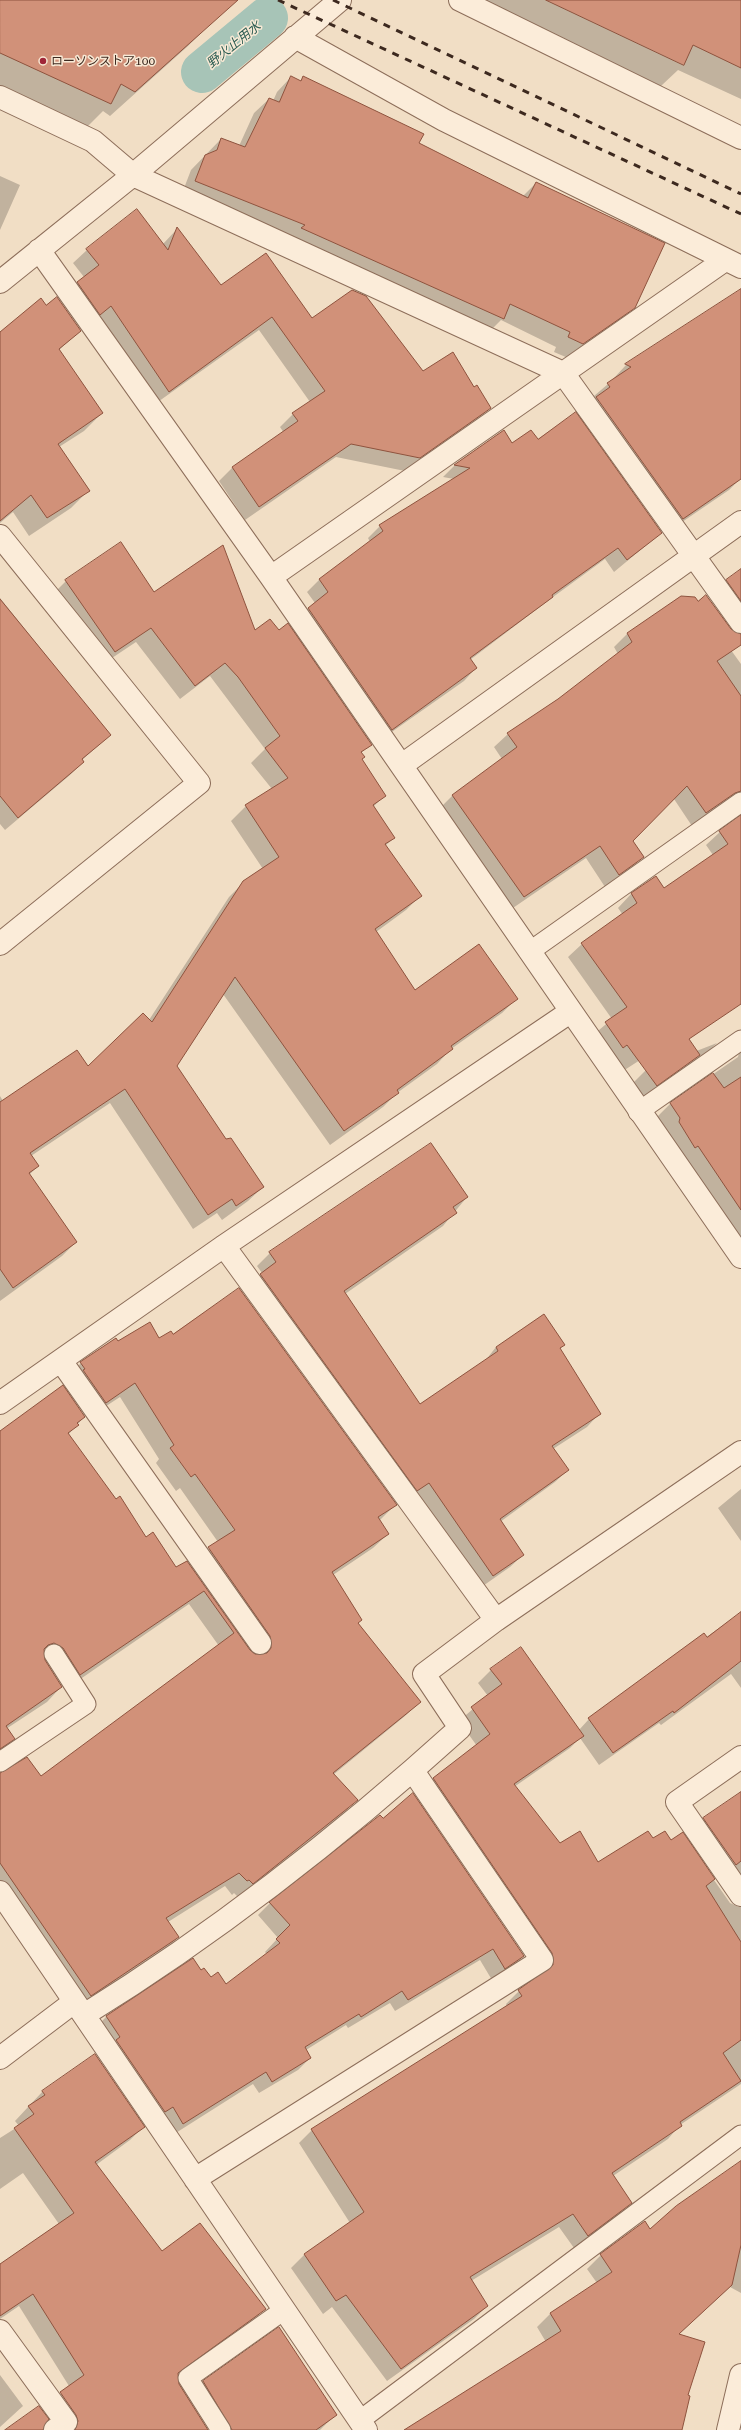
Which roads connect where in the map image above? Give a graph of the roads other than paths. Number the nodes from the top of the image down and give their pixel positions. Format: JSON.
{"nodes":[{"id":1,"x":340,"y":0,"type":"edge"},
{"id":2,"x":460,"y":0,"type":"edge"},
{"id":3,"x":295,"y":37,"type":"junction"},
{"id":4,"x":0,"y":97,"type":"edge"},
{"id":5,"x":741,"y":138,"type":"edge"},
{"id":6,"x":133,"y":175,"type":"junction"},
{"id":7,"x":39,"y":250,"type":"junction"},
{"id":8,"x":733,"y":263,"type":"edge"},
{"id":9,"x":0,"y":282,"type":"edge"},
{"id":10,"x":563,"y":373,"type":"junction"},
{"id":11,"x":741,"y":522,"type":"edge"},
{"id":12,"x":0,"y":536,"type":"edge"},
{"id":13,"x":694,"y":554,"type":"junction"},
{"id":14,"x":271,"y":577,"type":"junction"},
{"id":15,"x":741,"y":622,"type":"edge"},
{"id":16,"x":402,"y":765,"type":"junction"},
{"id":17,"x":741,"y":802,"type":"edge"},
{"id":18,"x":0,"y":944,"type":"edge"},
{"id":19,"x":528,"y":952,"type":"junction"},
{"id":20,"x":570,"y":1012,"type":"junction"},
{"id":21,"x":741,"y":1040,"type":"edge"},
{"id":22,"x":638,"y":1112,"type":"junction"},
{"id":23,"x":224,"y":1246,"type":"junction"},
{"id":24,"x":741,"y":1258,"type":"edge"},
{"id":25,"x":62,"y":1362,"type":"junction"},
{"id":26,"x":0,"y":1403,"type":"edge"},
{"id":27,"x":741,"y":1452,"type":"edge"},
{"id":28,"x":496,"y":1620,"type":"junction"},
{"id":29,"x":260,"y":1643,"type":"dead end"},
{"id":30,"x":54,"y":1654,"type":"dead end"},
{"id":31,"x":741,"y":1757,"type":"edge"},
{"id":32,"x":0,"y":1762,"type":"edge"},
{"id":33,"x":413,"y":1771,"type":"junction"},
{"id":34,"x":0,"y":1892,"type":"edge"},
{"id":35,"x":741,"y":1895,"type":"edge"},
{"id":36,"x":79,"y":2009,"type":"junction"},
{"id":37,"x":0,"y":2058,"type":"edge"},
{"id":38,"x":741,"y":2135,"type":"edge"},
{"id":39,"x":195,"y":2179,"type":"junction"},
{"id":40,"x":284,"y":2310,"type":"junction"},
{"id":41,"x":0,"y":2331,"type":"edge"},
{"id":42,"x":741,"y":2375,"type":"edge"},
{"id":43,"x":363,"y":2425,"type":"edge"},
{"id":44,"x":55,"y":2430,"type":"edge"},
{"id":45,"x":221,"y":2430,"type":"edge"},
{"id":46,"x":728,"y":2430,"type":"edge"}],
"edges":[{"from":1,"to":3,"type":"street"},
{"from":2,"to":5,"type":"street"},
{"from":3,"to":6,"type":"street"},
{"from":3,"to":8,"type":"street"},
{"from":4,"to":6,"type":"street"},
{"from":6,"to":7,"type":"street"},
{"from":6,"to":10,"type":"street"},
{"from":7,"to":9,"type":"street"},
{"from":7,"to":14,"type":"street"},
{"from":8,"to":10,"type":"street"},
{"from":10,"to":13,"type":"street"},
{"from":10,"to":14,"type":"street"},
{"from":11,"to":13,"type":"street"},
{"from":12,"to":18,"type":"street"},
{"from":13,"to":15,"type":"street"},
{"from":13,"to":16,"type":"street"},
{"from":14,"to":16,"type":"street"},
{"from":16,"to":19,"type":"street"},
{"from":17,"to":19,"type":"lane"},
{"from":19,"to":20,"type":"street"},
{"from":20,"to":22,"type":"street"},
{"from":20,"to":23,"type":"street"},
{"from":21,"to":22,"type":"lane"},
{"from":22,"to":24,"type":"street"},
{"from":23,"to":25,"type":"street"},
{"from":23,"to":28,"type":"street"},
{"from":25,"to":26,"type":"street"},
{"from":25,"to":29,"type":"street"},
{"from":27,"to":28,"type":"street"},
{"from":28,"to":33,"type":"street"},
{"from":30,"to":32,"type":"lane"},
{"from":31,"to":35,"type":"street"},
{"from":33,"to":36,"type":"street"},
{"from":33,"to":39,"type":"street"},
{"from":34,"to":36,"type":"street"},
{"from":36,"to":37,"type":"street"},
{"from":36,"to":39,"type":"street"},
{"from":38,"to":43,"type":"lane"},
{"from":39,"to":40,"type":"street"},
{"from":40,"to":43,"type":"street"},
{"from":40,"to":45,"type":"lane"},
{"from":41,"to":44,"type":"street"},
{"from":42,"to":46,"type":"street"}]}
